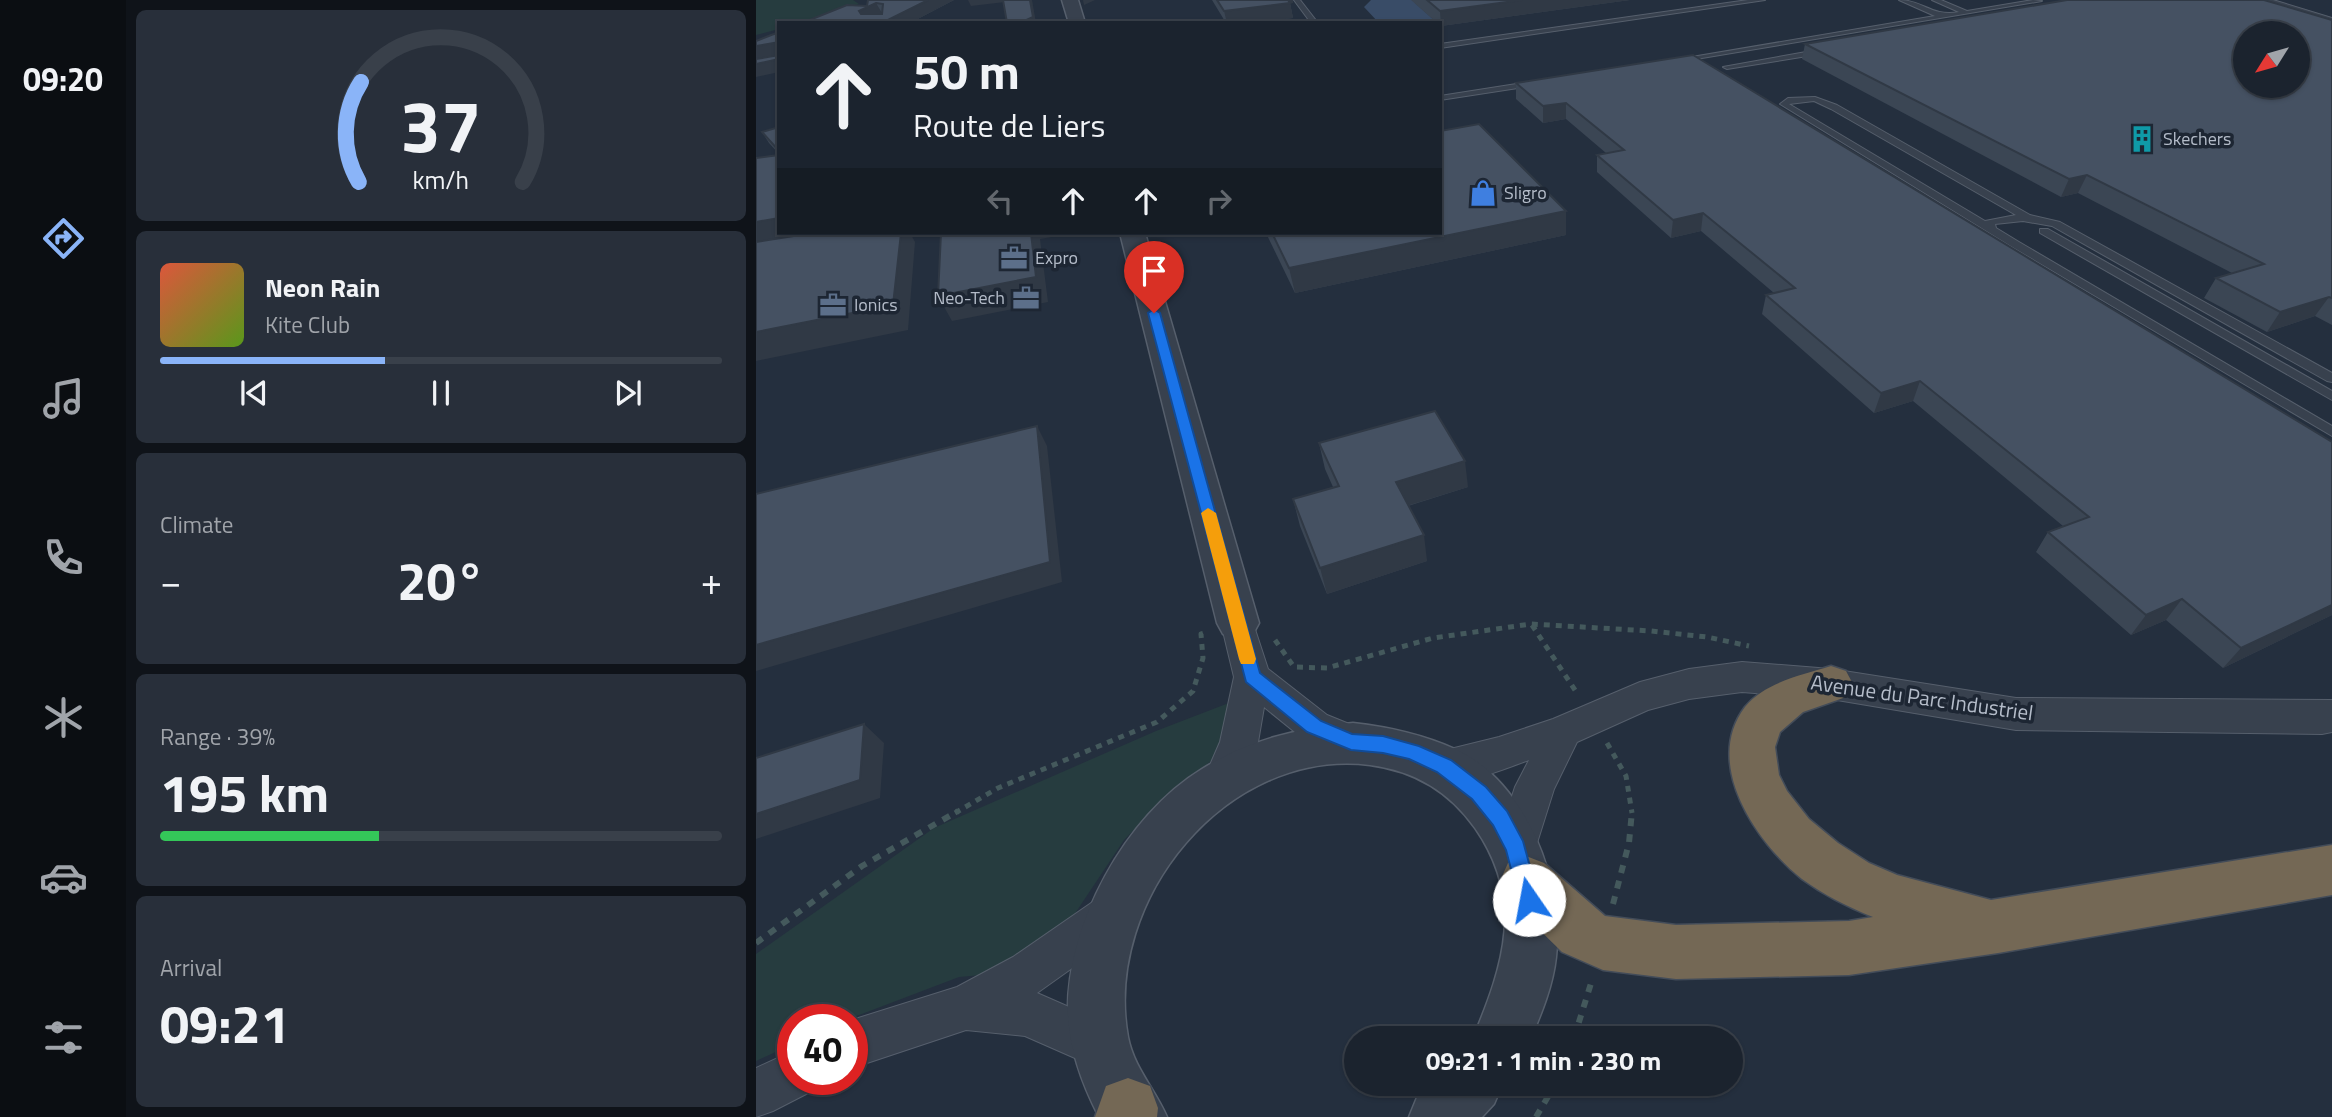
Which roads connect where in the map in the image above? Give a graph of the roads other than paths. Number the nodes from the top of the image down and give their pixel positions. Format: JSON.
{"nodes":[{"id":1,"x":1070,"y":0,"type":"edge"},
{"id":2,"x":1297,"y":0,"type":"edge"},
{"id":3,"x":1714,"y":0,"type":"edge"},
{"id":4,"x":1762,"y":0,"type":"edge"},
{"id":5,"x":1902,"y":0,"type":"edge"},
{"id":6,"x":1935,"y":0,"type":"edge"},
{"id":7,"x":2003,"y":0,"type":"edge"},
{"id":8,"x":2036,"y":0,"type":"edge"},
{"id":9,"x":2266,"y":0,"type":"edge"},
{"id":10,"x":1979,"y":5,"type":"dead end"},
{"id":11,"x":2017,"y":5,"type":"junction"},
{"id":12,"x":1990,"y":9,"type":"junction"},
{"id":13,"x":1967,"y":13,"type":"junction"},
{"id":14,"x":1944,"y":17,"type":"junction"},
{"id":15,"x":2332,"y":19,"type":"edge"},
{"id":16,"x":1076,"y":21,"type":"edge"},
{"id":17,"x":1313,"y":21,"type":"edge"},
{"id":18,"x":1442,"y":38,"type":"edge"},
{"id":19,"x":1442,"y":46,"type":"edge"},
{"id":20,"x":1839,"y":48,"type":"edge"},
{"id":21,"x":1669,"y":61,"type":"edge"},
{"id":22,"x":1756,"y":62,"type":"junction"},
{"id":23,"x":1727,"y":67,"type":"dead end"},
{"id":24,"x":1774,"y":72,"type":"dead end"},
{"id":25,"x":1549,"y":81,"type":"edge"},
{"id":26,"x":1442,"y":98,"type":"edge"},
{"id":27,"x":2032,"y":217,"type":"junction"},
{"id":28,"x":1991,"y":229,"type":"junction"},
{"id":29,"x":2044,"y":231,"type":"dead end"},
{"id":30,"x":1133,"y":235,"type":"edge"},
{"id":31,"x":2332,"y":378,"type":"edge"},
{"id":32,"x":2332,"y":396,"type":"edge"},
{"id":33,"x":2332,"y":432,"type":"edge"},
{"id":34,"x":1238,"y":623,"type":"joint"},
{"id":35,"x":1252,"y":677,"type":"junction"},
{"id":36,"x":1831,"y":684,"type":"junction"},
{"id":37,"x":2332,"y":716,"type":"edge"},
{"id":38,"x":1578,"y":723,"type":"junction"},
{"id":39,"x":1351,"y":742,"type":"junction"},
{"id":40,"x":1444,"y":766,"type":"junction"},
{"id":41,"x":1222,"y":781,"type":"junction"},
{"id":42,"x":1521,"y":865,"type":"junction"},
{"id":43,"x":2332,"y":870,"type":"edge"},
{"id":44,"x":1113,"y":913,"type":"junction"},
{"id":45,"x":1998,"y":926,"type":"junction"},
{"id":46,"x":965,"y":1007,"type":"junction"},
{"id":47,"x":1507,"y":1026,"type":"edge"},
{"id":48,"x":868,"y":1039,"type":"edge"},
{"id":49,"x":1100,"y":1045,"type":"junction"},
{"id":50,"x":777,"y":1083,"type":"edge"},
{"id":51,"x":756,"y":1094,"type":"edge"},
{"id":52,"x":1130,"y":1114,"type":"edge"}],
"edges":[{"from":1,"to":16,"type":"street"},
{"from":2,"to":17,"type":"lane"},
{"from":3,"to":18,"type":"lane"},
{"from":4,"to":19,"type":"lane"},
{"from":5,"to":14,"type":"lane"},
{"from":6,"to":13,"type":"lane"},
{"from":7,"to":11,"type":"lane"},
{"from":8,"to":11,"type":"lane"},
{"from":9,"to":15,"type":"lane"},
{"from":10,"to":12,"type":"lane"},
{"from":11,"to":12,"type":"lane"},
{"from":12,"to":13,"type":"lane"},
{"from":13,"to":14,"type":"lane"},
{"from":14,"to":21,"type":"lane"},
{"from":20,"to":22,"type":"lane"},
{"from":22,"to":23,"type":"lane"},
{"from":22,"to":24,"type":"lane"},
{"from":25,"to":26,"type":"lane"},
{"from":27,"to":28,"type":"lane"},
{"from":27,"to":28,"type":"lane"},
{"from":27,"to":31,"type":"lane"},
{"from":28,"to":33,"type":"lane"},
{"from":29,"to":32,"type":"lane"},
{"from":30,"to":34,"type":"street"},
{"from":34,"to":35,"type":"street"},
{"from":35,"to":39,"type":"street"},
{"from":35,"to":41,"type":"street"},
{"from":36,"to":37,"type":"street","name":"Avenue du Parc Industriel"},
{"from":36,"to":38,"type":"street","name":"Avenue du Parc Industriel"},
{"from":36,"to":45,"type":"highway"},
{"from":38,"to":40,"type":"street","name":"Avenue du Parc Industriel"},
{"from":38,"to":42,"type":"street"},
{"from":39,"to":40,"type":"street"},
{"from":39,"to":41,"type":"street"},
{"from":40,"to":42,"type":"street"},
{"from":41,"to":44,"type":"street"},
{"from":42,"to":45,"type":"highway"},
{"from":42,"to":47,"type":"street"},
{"from":43,"to":45,"type":"highway"},
{"from":44,"to":46,"type":"street"},
{"from":44,"to":49,"type":"street"},
{"from":46,"to":48,"type":"street"},
{"from":46,"to":49,"type":"street"},
{"from":49,"to":52,"type":"street"},
{"from":50,"to":51,"type":"street"}]}
